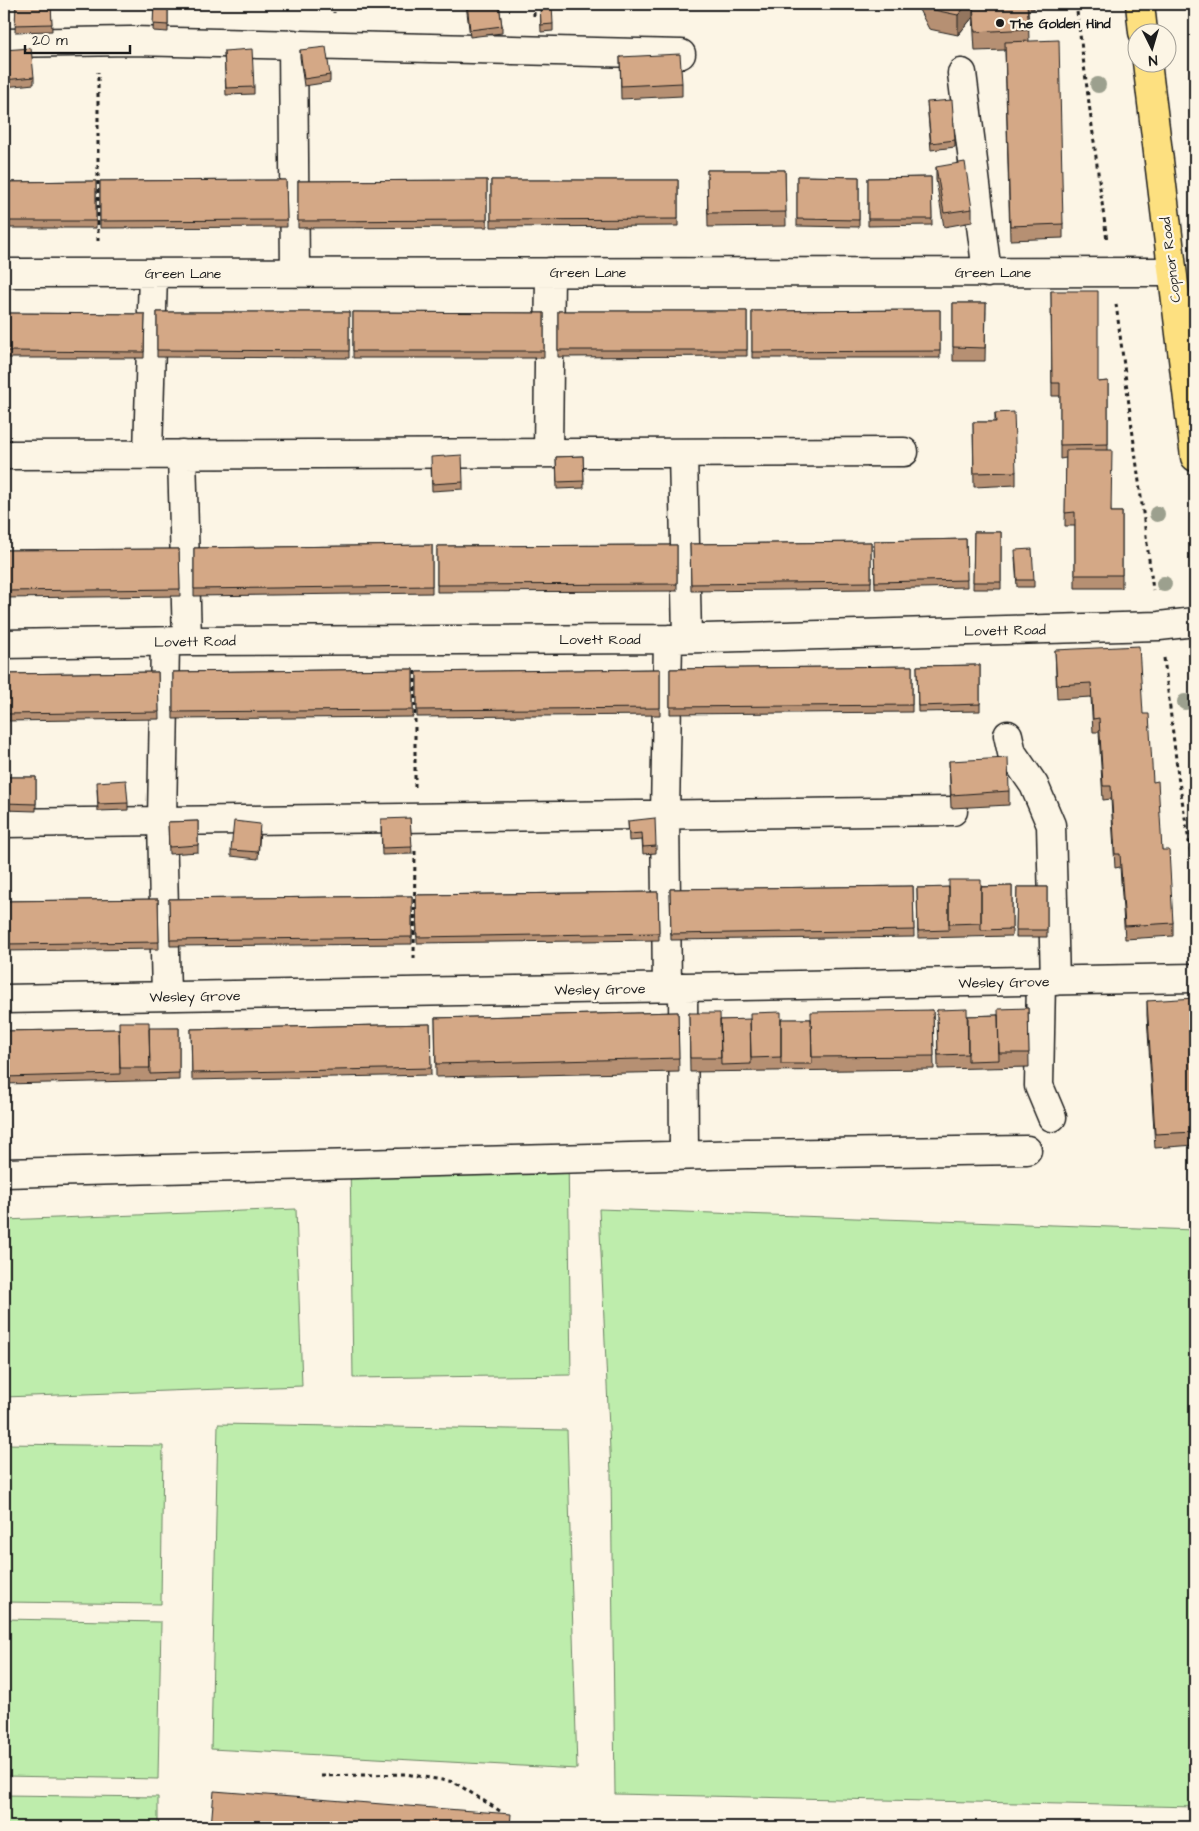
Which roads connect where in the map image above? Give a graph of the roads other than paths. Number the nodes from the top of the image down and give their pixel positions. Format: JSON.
{"nodes":[{"id":1,"x":1140,"y":4,"type":"edge"},
{"id":2,"x":1142,"y":22,"type":"edge"},
{"id":3,"x":4,"y":43,"type":"edge"},
{"id":4,"x":293,"y":44,"type":"junction"},
{"id":5,"x":681,"y":54,"type":"edge"},
{"id":6,"x":1148,"y":72,"type":"edge"},
{"id":7,"x":962,"y":73,"type":"dead end"},
{"id":8,"x":295,"y":272,"type":"junction"},
{"id":9,"x":550,"y":272,"type":"junction"},
{"id":10,"x":987,"y":272,"type":"junction"},
{"id":11,"x":1172,"y":272,"type":"junction"},
{"id":12,"x":4,"y":273,"type":"edge"},
{"id":13,"x":153,"y":273,"type":"junction"},
{"id":14,"x":1194,"y":441,"type":"edge"},
{"id":15,"x":904,"y":452,"type":"dead end"},
{"id":16,"x":548,"y":453,"type":"junction"},
{"id":17,"x":683,"y":453,"type":"junction"},
{"id":18,"x":148,"y":454,"type":"junction"},
{"id":19,"x":182,"y":454,"type":"junction"},
{"id":20,"x":4,"y":455,"type":"edge"},
{"id":21,"x":1195,"y":622,"type":"edge"},
{"id":22,"x":678,"y":638,"type":"junction"},
{"id":23,"x":176,"y":641,"type":"junction"},
{"id":24,"x":4,"y":644,"type":"edge"},
{"id":25,"x":1008,"y":735,"type":"dead end"},
{"id":26,"x":953,"y":811,"type":"edge"},
{"id":27,"x":664,"y":815,"type":"junction"},
{"id":28,"x":162,"y":821,"type":"junction"},
{"id":29,"x":4,"y":823,"type":"edge"},
{"id":30,"x":1195,"y":978,"type":"edge"},
{"id":31,"x":1048,"y":981,"type":"junction"},
{"id":32,"x":675,"y":987,"type":"junction"},
{"id":33,"x":166,"y":996,"type":"junction"},
{"id":34,"x":4,"y":999,"type":"edge"},
{"id":35,"x":1052,"y":1117,"type":"dead end"},
{"id":36,"x":1027,"y":1150,"type":"dead end"},
{"id":37,"x":684,"y":1155,"type":"junction"},
{"id":38,"x":4,"y":1173,"type":"edge"}],
"edges":[{"from":1,"to":2,"type":"main road"},
{"from":3,"to":4,"type":"street"},
{"from":4,"to":5,"type":"street"},
{"from":4,"to":8,"type":"street"},
{"from":6,"to":11,"type":"main road","name":"Copnor Road"},
{"from":7,"to":10,"type":"street"},
{"from":8,"to":9,"type":"street","name":"Green Lane"},
{"from":8,"to":13,"type":"street","name":"Green Lane"},
{"from":9,"to":10,"type":"street","name":"Green Lane"},
{"from":9,"to":16,"type":"street"},
{"from":10,"to":11,"type":"street","name":"Green Lane"},
{"from":11,"to":14,"type":"main road","name":"Copnor Road"},
{"from":12,"to":13,"type":"street","name":"Green Lane"},
{"from":13,"to":18,"type":"street"},
{"from":15,"to":17,"type":"street"},
{"from":16,"to":17,"type":"street"},
{"from":16,"to":19,"type":"street"},
{"from":17,"to":22,"type":"street"},
{"from":18,"to":19,"type":"street"},
{"from":18,"to":20,"type":"street"},
{"from":19,"to":23,"type":"street"},
{"from":21,"to":22,"type":"street","name":"Lovett Road"},
{"from":22,"to":23,"type":"street","name":"Lovett Road"},
{"from":22,"to":27,"type":"street"},
{"from":23,"to":24,"type":"street","name":"Lovett Road"},
{"from":23,"to":28,"type":"street"},
{"from":25,"to":31,"type":"street"},
{"from":26,"to":27,"type":"street"},
{"from":27,"to":28,"type":"street"},
{"from":27,"to":32,"type":"street"},
{"from":28,"to":29,"type":"street"},
{"from":28,"to":33,"type":"street"},
{"from":30,"to":31,"type":"street","name":"Wesley Grove"},
{"from":31,"to":32,"type":"street","name":"Wesley Grove"},
{"from":31,"to":35,"type":"street"},
{"from":32,"to":33,"type":"street","name":"Wesley Grove"},
{"from":32,"to":37,"type":"street"},
{"from":33,"to":34,"type":"street","name":"Wesley Grove"},
{"from":36,"to":37,"type":"street"},
{"from":37,"to":38,"type":"street"}]}
